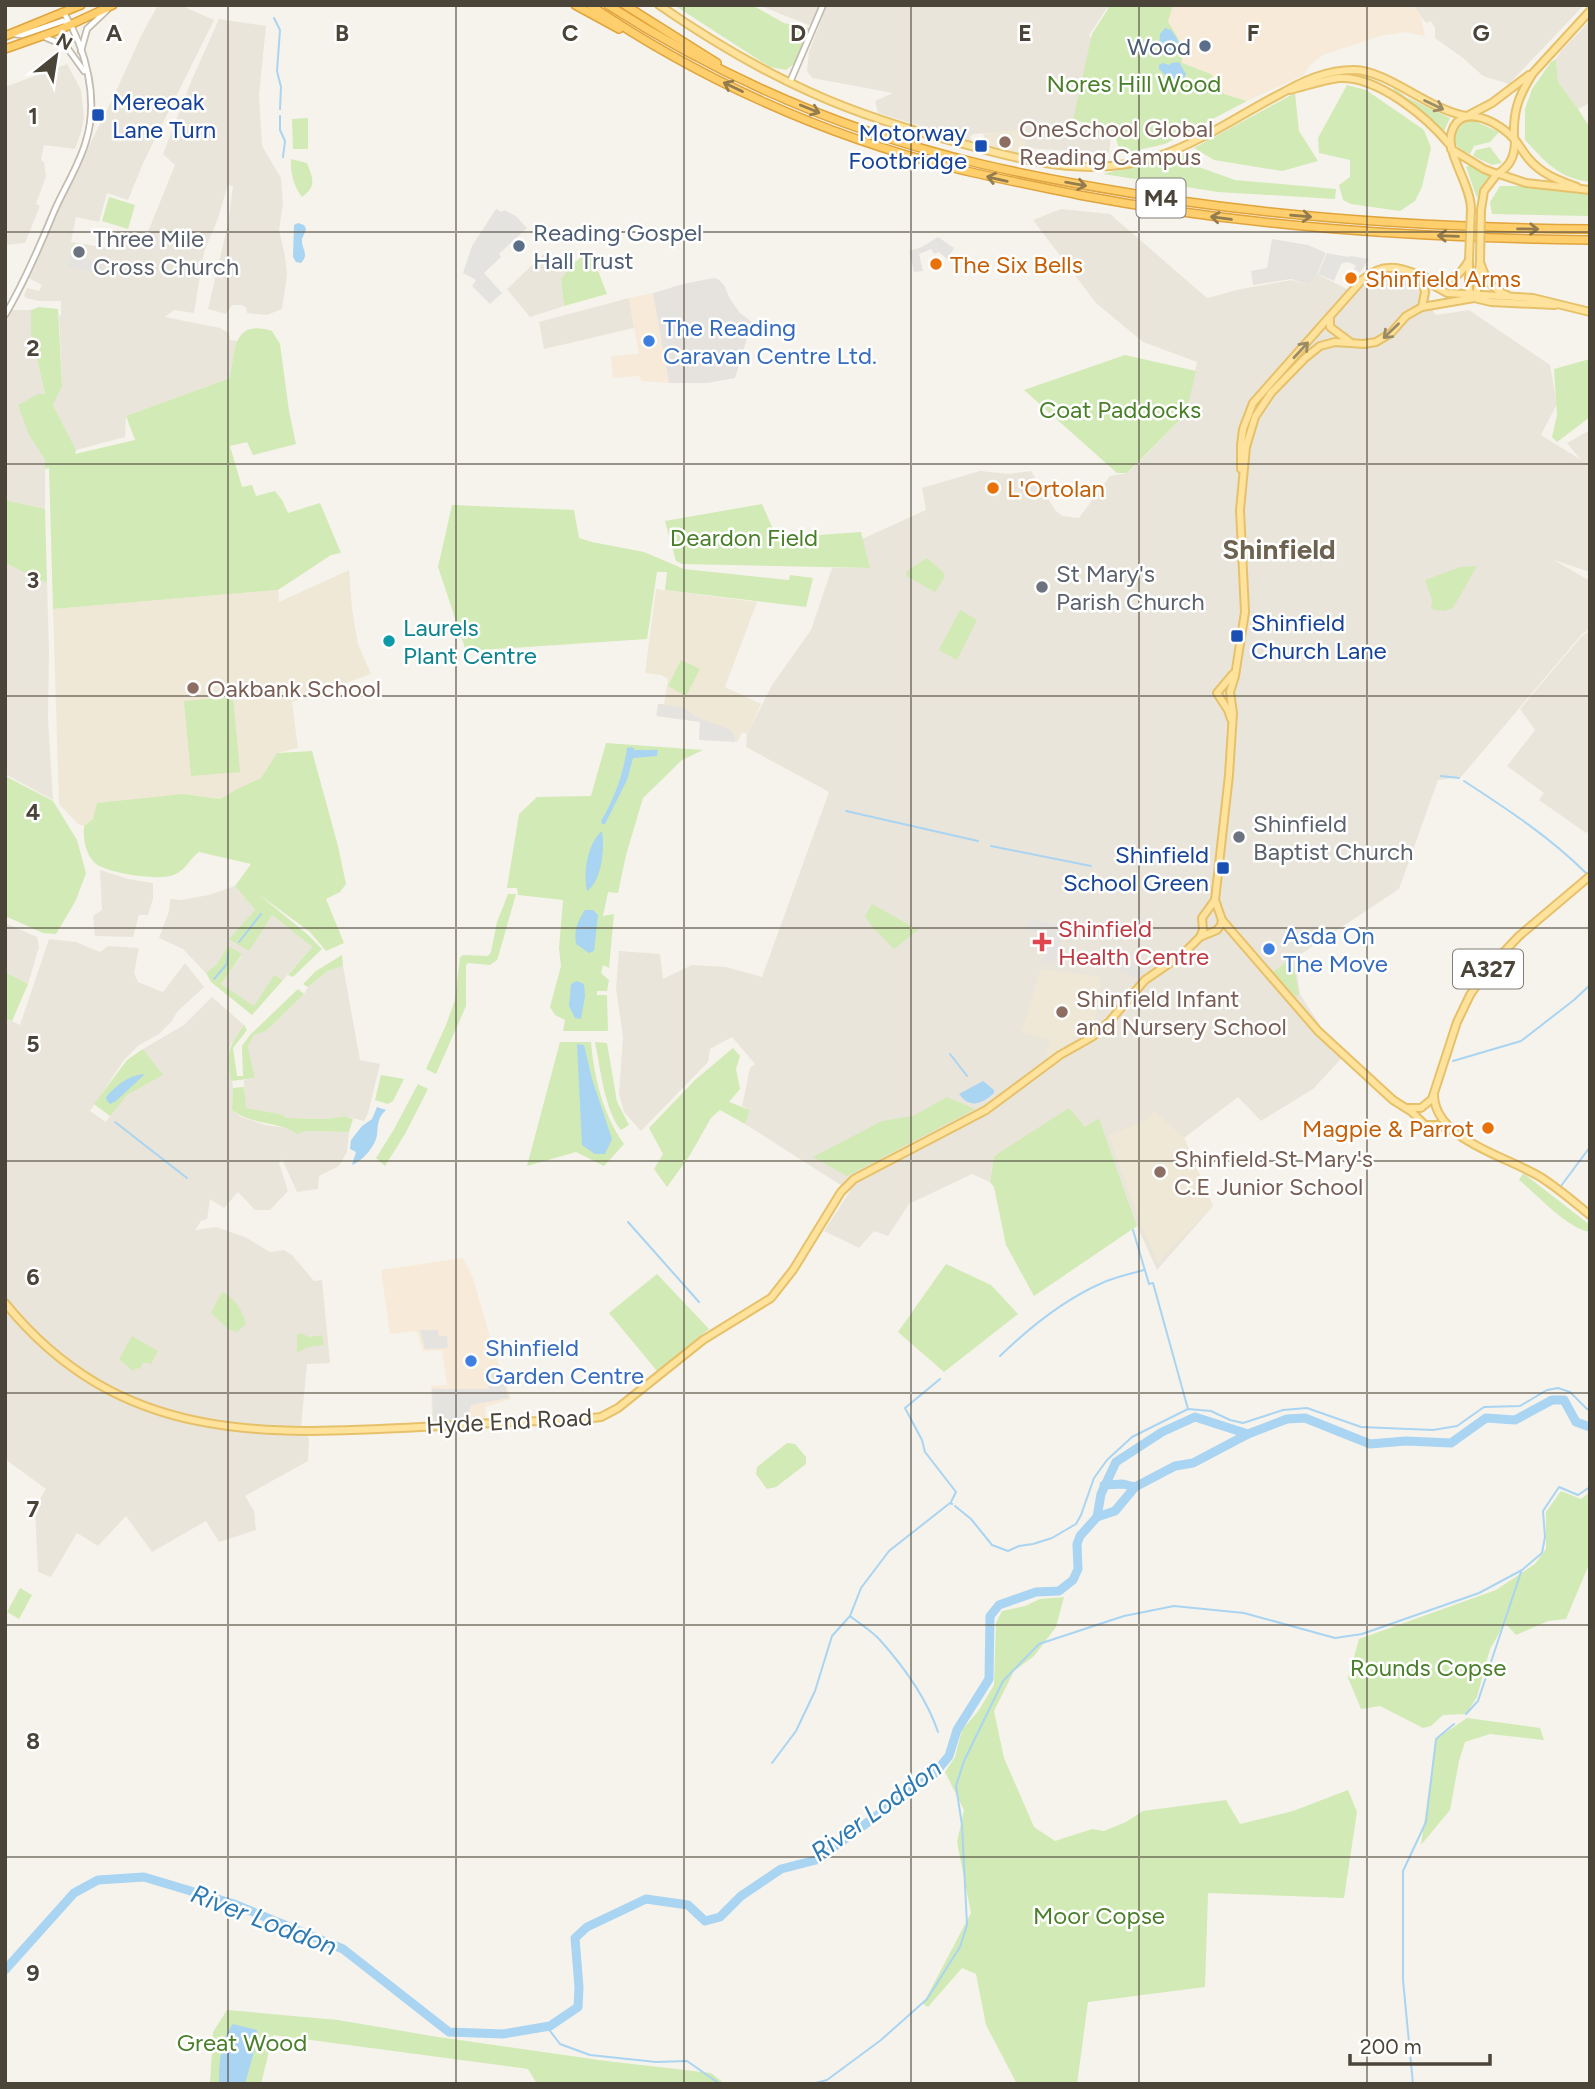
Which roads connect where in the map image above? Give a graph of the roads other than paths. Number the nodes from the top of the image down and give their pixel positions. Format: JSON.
{"nodes":[{"id":1,"x":81,"y":5,"type":"edge"},
{"id":2,"x":113,"y":5,"type":"edge"},
{"id":3,"x":575,"y":5,"type":"edge"},
{"id":4,"x":590,"y":5,"type":"edge"},
{"id":5,"x":608,"y":5,"type":"edge"},
{"id":6,"x":625,"y":5,"type":"edge"},
{"id":7,"x":659,"y":5,"type":"edge"},
{"id":8,"x":823,"y":5,"type":"edge"},
{"id":9,"x":1590,"y":11,"type":"edge"},
{"id":10,"x":64,"y":13,"type":"junction"},
{"id":11,"x":71,"y":25,"type":"junction"},
{"id":12,"x":8,"y":35,"type":"edge"},
{"id":13,"x":42,"y":37,"type":"junction"},
{"id":14,"x":648,"y":43,"type":"junction"},
{"id":15,"x":5,"y":49,"type":"edge"},
{"id":16,"x":81,"y":51,"type":"junction"},
{"id":17,"x":1533,"y":73,"type":"junction"},
{"id":18,"x":87,"y":75,"type":"junction"},
{"id":19,"x":747,"y":82,"type":"junction"},
{"id":20,"x":790,"y":82,"type":"junction"},
{"id":21,"x":1283,"y":92,"type":"junction"},
{"id":22,"x":1466,"y":116,"type":"junction"},
{"id":23,"x":1514,"y":139,"type":"junction"},
{"id":24,"x":1451,"y":147,"type":"junction"},
{"id":25,"x":1498,"y":174,"type":"junction"},
{"id":26,"x":1586,"y":189,"type":"edge"},
{"id":27,"x":1590,"y":229,"type":"edge"},
{"id":28,"x":1590,"y":240,"type":"edge"},
{"id":29,"x":1469,"y":260,"type":"junction"},
{"id":30,"x":1480,"y":260,"type":"junction"},
{"id":31,"x":1414,"y":272,"type":"junction"},
{"id":32,"x":1422,"y":279,"type":"junction"},
{"id":33,"x":1473,"y":296,"type":"junction"},
{"id":34,"x":1511,"y":296,"type":"junction"},
{"id":35,"x":1564,"y":305,"type":"junction"},
{"id":36,"x":1422,"y":307,"type":"junction"},
{"id":37,"x":1590,"y":312,"type":"edge"},
{"id":38,"x":5,"y":315,"type":"edge"},
{"id":39,"x":1330,"y":319,"type":"junction"},
{"id":40,"x":1351,"y":343,"type":"junction"},
{"id":41,"x":1257,"y":399,"type":"junction"},
{"id":42,"x":1242,"y":485,"type":"junction"},
{"id":43,"x":1236,"y":670,"type":"junction"},
{"id":44,"x":1223,"y":687,"type":"junction"},
{"id":45,"x":1230,"y":694,"type":"junction"},
{"id":46,"x":1221,"y":700,"type":"junction"},
{"id":47,"x":1232,"y":720,"type":"junction"},
{"id":48,"x":1590,"y":876,"type":"edge"},
{"id":49,"x":1215,"y":900,"type":"junction"},
{"id":50,"x":1208,"y":912,"type":"junction"},
{"id":51,"x":1221,"y":917,"type":"junction"},
{"id":52,"x":1203,"y":926,"type":"junction"},
{"id":53,"x":1214,"y":930,"type":"junction"},
{"id":54,"x":1237,"y":936,"type":"junction"},
{"id":55,"x":1200,"y":937,"type":"junction"},
{"id":56,"x":1434,"y":1094,"type":"junction"},
{"id":57,"x":1424,"y":1107,"type":"junction"},
{"id":58,"x":1406,"y":1108,"type":"junction"},
{"id":59,"x":1437,"y":1111,"type":"junction"},
{"id":60,"x":1418,"y":1119,"type":"junction"},
{"id":61,"x":1433,"y":1125,"type":"junction"},
{"id":62,"x":1452,"y":1130,"type":"junction"},
{"id":63,"x":1590,"y":1215,"type":"edge"},
{"id":64,"x":5,"y":1303,"type":"edge"}],
"edges":[{"from":1,"to":10,"type":"highway"},
{"from":2,"to":11,"type":"highway"},
{"from":2,"to":16,"type":"street"},
{"from":3,"to":14,"type":"highway","number":"M4"},
{"from":4,"to":14,"type":"highway","number":"M4"},
{"from":5,"to":19,"type":"highway","number":"M4"},
{"from":6,"to":19,"type":"highway","number":"M4"},
{"from":7,"to":20,"type":"main road"},
{"from":8,"to":20,"type":"street"},
{"from":9,"to":17,"type":"main road"},
{"from":10,"to":11,"type":"street"},
{"from":10,"to":12,"type":"highway"},
{"from":11,"to":12,"type":"street"},
{"from":11,"to":13,"type":"highway"},
{"from":11,"to":16,"type":"street"},
{"from":13,"to":15,"type":"highway"},
{"from":13,"to":18,"type":"street"},
{"from":28,"to":14,"type":"highway","number":"M4","one_way":true},
{"from":16,"to":18,"type":"street"},
{"from":17,"to":22,"type":"main road"},
{"from":17,"to":23,"type":"main road"},
{"from":18,"to":38,"type":"street"},
{"from":19,"to":27,"type":"highway","number":"M4","one_way":true},
{"from":20,"to":21,"type":"main road"},
{"from":21,"to":22,"type":"main road","one_way":true},
{"from":21,"to":24,"type":"main road"},
{"from":22,"to":23,"type":"main road"},
{"from":22,"to":24,"type":"main road"},
{"from":23,"to":25,"type":"main road"},
{"from":23,"to":26,"type":"main road"},
{"from":24,"to":25,"type":"main road"},
{"from":24,"to":29,"type":"main road","bridge":true},
{"from":25,"to":26,"type":"main road"},
{"from":25,"to":30,"type":"main road","bridge":true},
{"from":29,"to":31,"type":"main road"},
{"from":29,"to":33,"type":"main road"},
{"from":30,"to":33,"type":"main road"},
{"from":30,"to":34,"type":"main road"},
{"from":31,"to":32,"type":"main road"},
{"from":31,"to":39,"type":"main road"},
{"from":32,"to":33,"type":"main road"},
{"from":32,"to":36,"type":"main road"},
{"from":33,"to":34,"type":"main road"},
{"from":33,"to":35,"type":"main road"},
{"from":33,"to":36,"type":"main road"},
{"from":34,"to":35,"type":"main road"},
{"from":35,"to":37,"type":"main road"},
{"from":36,"to":40,"type":"main road","one_way":true},
{"from":39,"to":40,"type":"main road"},
{"from":41,"to":39,"type":"main road","one_way":true},
{"from":40,"to":41,"type":"main road"},
{"from":41,"to":42,"type":"main road"},
{"from":41,"to":42,"type":"main road"},
{"from":42,"to":43,"type":"main road"},
{"from":43,"to":44,"type":"main road"},
{"from":43,"to":45,"type":"main road"},
{"from":44,"to":45,"type":"main road"},
{"from":44,"to":46,"type":"main road"},
{"from":45,"to":46,"type":"main road"},
{"from":45,"to":47,"type":"main road"},
{"from":46,"to":47,"type":"main road"},
{"from":47,"to":49,"type":"main road"},
{"from":48,"to":56,"type":"main road","number":"A327"},
{"from":49,"to":50,"type":"main road"},
{"from":49,"to":51,"type":"main road"},
{"from":50,"to":51,"type":"main road"},
{"from":50,"to":52,"type":"main road"},
{"from":51,"to":53,"type":"main road"},
{"from":51,"to":54,"type":"main road"},
{"from":52,"to":53,"type":"main road"},
{"from":52,"to":55,"type":"main road"},
{"from":53,"to":54,"type":"main road"},
{"from":53,"to":55,"type":"main road","name":"Hyde End Road"},
{"from":54,"to":58,"type":"main road"},
{"from":55,"to":64,"type":"main road","name":"Hyde End Road"},
{"from":56,"to":57,"type":"main road","number":"A327"},
{"from":56,"to":59,"type":"main road","number":"A327"},
{"from":57,"to":58,"type":"main road"},
{"from":57,"to":59,"type":"main road"},
{"from":57,"to":60,"type":"main road","number":"A327"},
{"from":58,"to":60,"type":"main road"},
{"from":59,"to":61,"type":"main road"},
{"from":59,"to":62,"type":"main road"},
{"from":60,"to":61,"type":"main road"},
{"from":61,"to":62,"type":"main road"},
{"from":62,"to":63,"type":"main road"}]}
